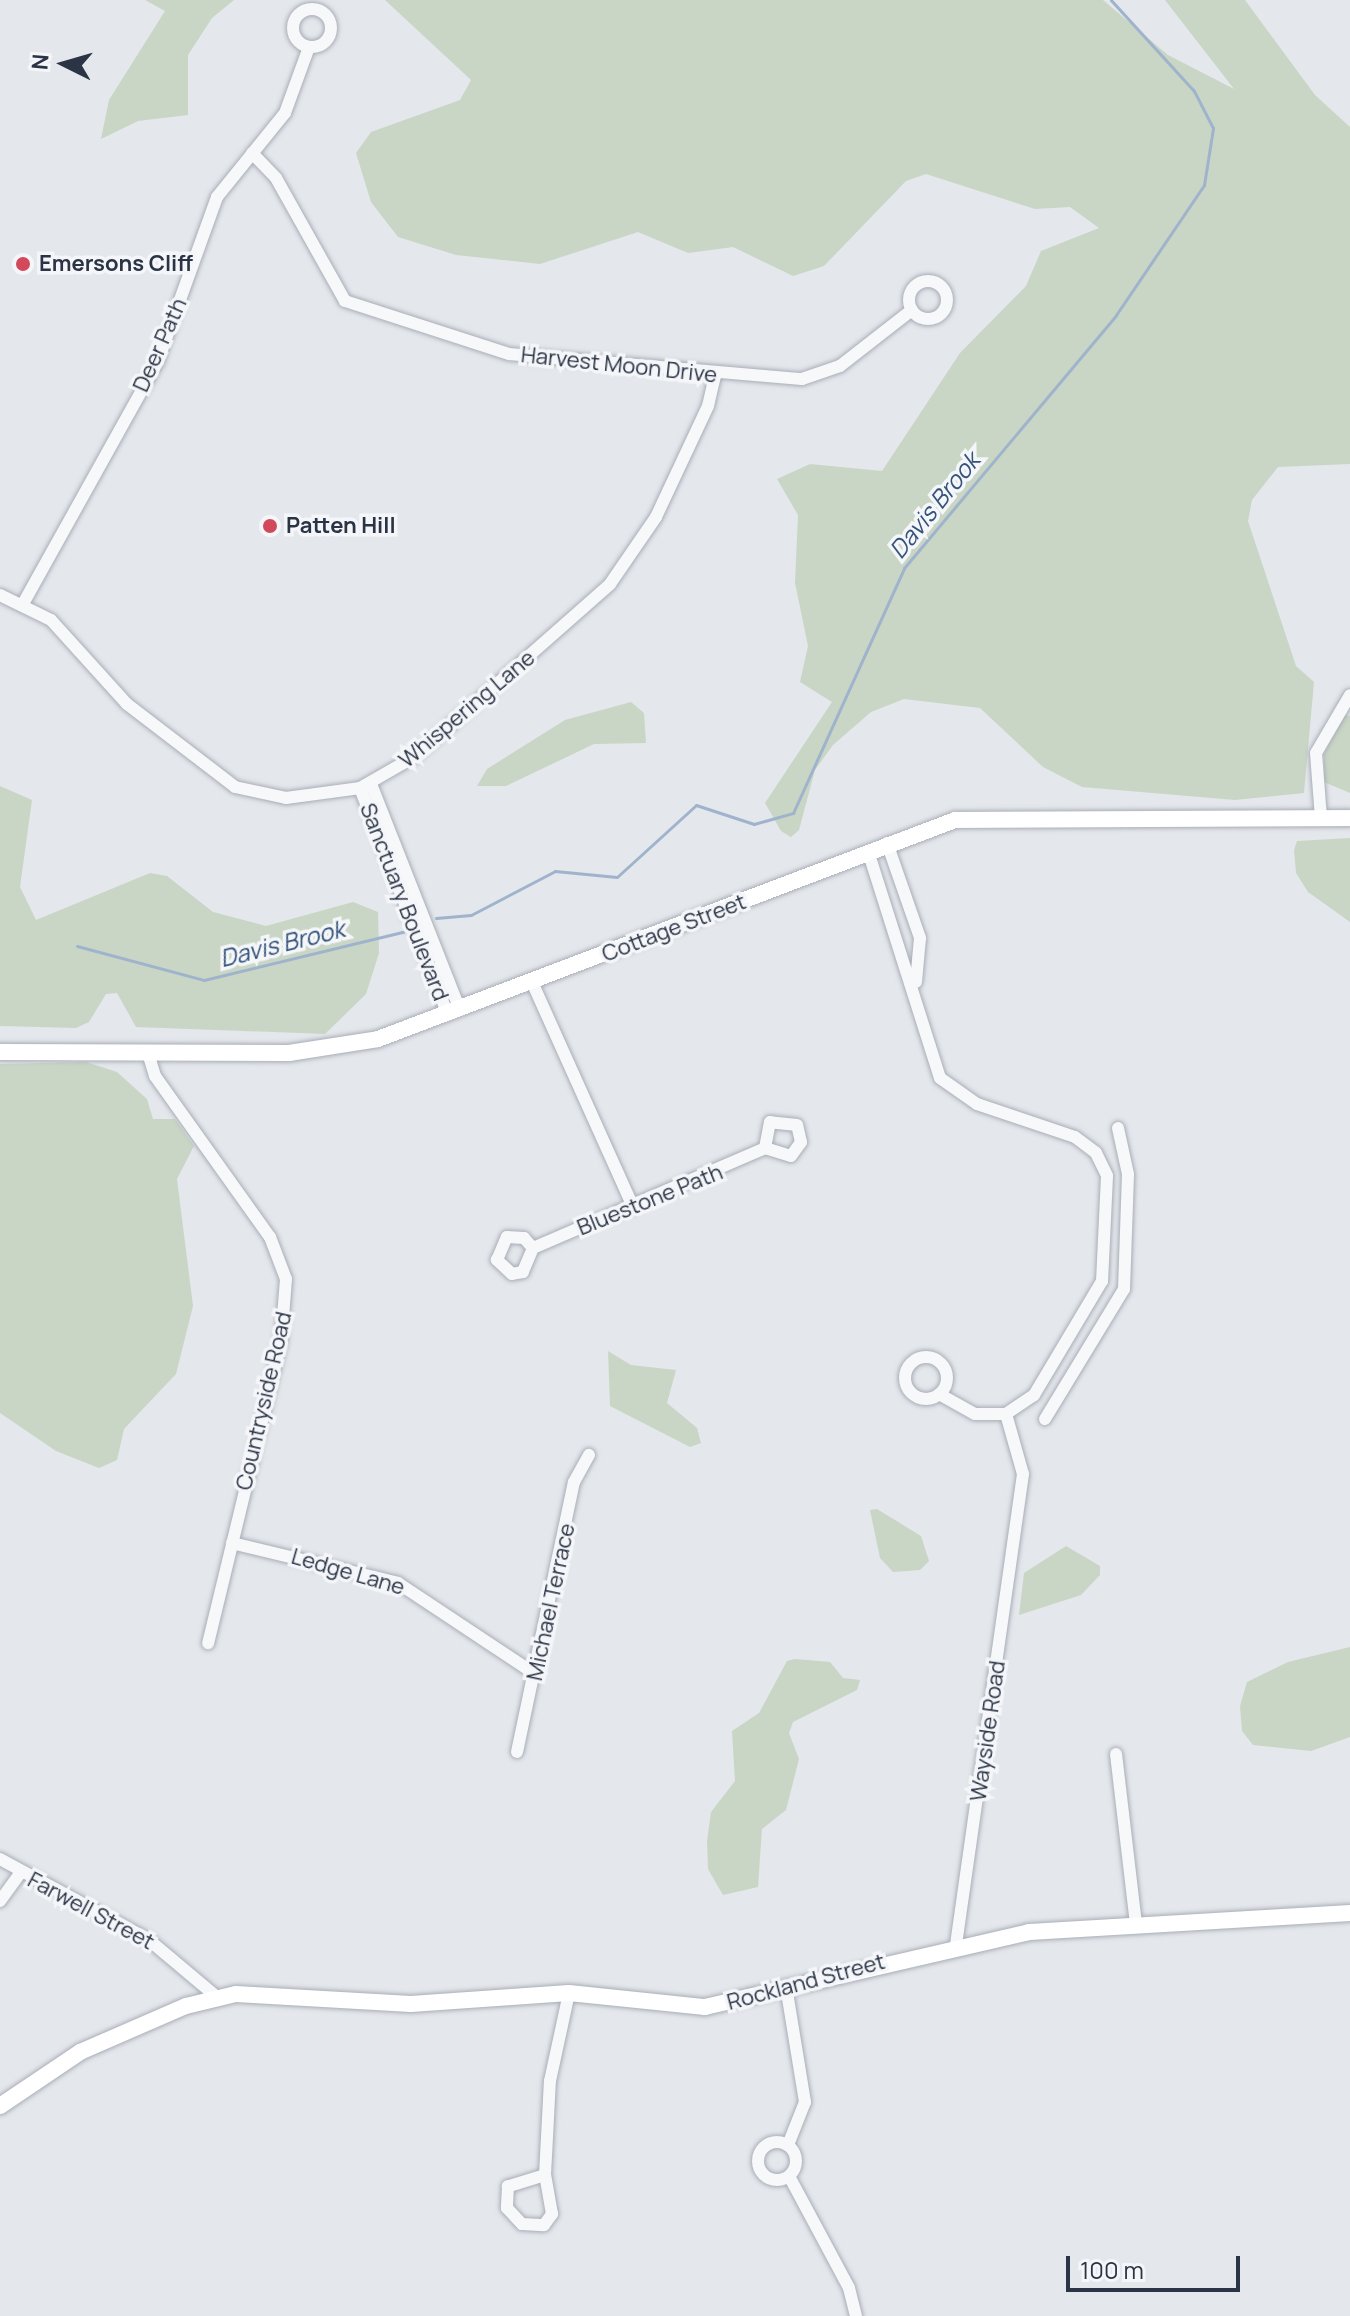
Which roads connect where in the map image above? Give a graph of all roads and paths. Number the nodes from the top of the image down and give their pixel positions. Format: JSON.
{"nodes":[{"id":1,"x":309,"y":47,"type":"dead end"},
{"id":2,"x":252,"y":153,"type":"junction"},
{"id":3,"x":912,"y":310,"type":"dead end"},
{"id":4,"x":715,"y":375,"type":"junction"},
{"id":5,"x":0,"y":595,"type":"edge"},
{"id":6,"x":24,"y":602,"type":"junction"},
{"id":7,"x":1350,"y":695,"type":"edge"},
{"id":8,"x":366,"y":786,"type":"junction"},
{"id":9,"x":1321,"y":818,"type":"junction"},
{"id":10,"x":1350,"y":818,"type":"edge"},
{"id":11,"x":887,"y":843,"type":"junction"},
{"id":12,"x":868,"y":851,"type":"junction"},
{"id":13,"x":532,"y":982,"type":"junction"},
{"id":14,"x":916,"y":988,"type":"junction"},
{"id":15,"x":454,"y":1013,"type":"junction"},
{"id":16,"x":0,"y":1052,"type":"edge"},
{"id":17,"x":148,"y":1053,"type":"junction"},
{"id":18,"x":1118,"y":1128,"type":"dead end"},
{"id":19,"x":765,"y":1148,"type":"dead end"},
{"id":20,"x":1125,"y":1161,"type":"junction"},
{"id":21,"x":1102,"y":1165,"type":"junction"},
{"id":22,"x":633,"y":1207,"type":"junction"},
{"id":23,"x":533,"y":1248,"type":"dead end"},
{"id":24,"x":1102,"y":1281,"type":"junction"},
{"id":25,"x":1124,"y":1289,"type":"junction"},
{"id":26,"x":1058,"y":1357,"type":"junction"},
{"id":27,"x":1077,"y":1370,"type":"junction"},
{"id":28,"x":939,"y":1394,"type":"dead end"},
{"id":29,"x":1006,"y":1414,"type":"junction"},
{"id":30,"x":1045,"y":1419,"type":"dead end"},
{"id":31,"x":589,"y":1455,"type":"dead end"},
{"id":32,"x":232,"y":1543,"type":"junction"},
{"id":33,"x":208,"y":1643,"type":"dead end"},
{"id":34,"x":535,"y":1674,"type":"junction"},
{"id":35,"x":517,"y":1752,"type":"dead end"},
{"id":36,"x":1116,"y":1754,"type":"dead end"},
{"id":37,"x":0,"y":1859,"type":"edge"},
{"id":38,"x":20,"y":1873,"type":"junction"},
{"id":39,"x":0,"y":1901,"type":"edge"},
{"id":40,"x":1350,"y":1913,"type":"edge"},
{"id":41,"x":1136,"y":1923,"type":"junction"},
{"id":42,"x":956,"y":1944,"type":"junction"},
{"id":43,"x":786,"y":1986,"type":"junction"},
{"id":44,"x":569,"y":1993,"type":"junction"},
{"id":45,"x":217,"y":1997,"type":"junction"},
{"id":46,"x":0,"y":2106,"type":"edge"},
{"id":47,"x":788,"y":2145,"type":"junction"},
{"id":48,"x":545,"y":2175,"type":"junction"},
{"id":49,"x":789,"y":2176,"type":"junction"},
{"id":50,"x":856,"y":2316,"type":"edge"}],
"edges":[{"from":1,"to":2,"type":"street","name":"Deer Path"},
{"from":2,"to":4,"type":"street","name":"Harvest Moon Drive"},
{"from":2,"to":6,"type":"street","name":"Deer Path"},
{"from":3,"to":4,"type":"street","name":"Harvest Moon Drive"},
{"from":4,"to":8,"type":"street","name":"Whispering Lane"},
{"from":5,"to":6,"type":"street","name":"Whispering Lane"},
{"from":6,"to":8,"type":"street","name":"Whispering Lane"},
{"from":7,"to":9,"type":"street"},
{"from":8,"to":15,"type":"street","name":"Sanctuary Boulevard"},
{"from":9,"to":10,"type":"street","name":"Cottage Street"},
{"from":9,"to":11,"type":"street","name":"Cottage Street"},
{"from":11,"to":12,"type":"street","name":"Cottage Street"},
{"from":11,"to":14,"type":"street"},
{"from":12,"to":13,"type":"street","name":"Cottage Street"},
{"from":12,"to":14,"type":"street"},
{"from":13,"to":15,"type":"street","name":"Cottage Street"},
{"from":13,"to":22,"type":"street"},
{"from":14,"to":21,"type":"street"},
{"from":15,"to":17,"type":"street","name":"Cottage Street"},
{"from":16,"to":17,"type":"street","name":"Cottage Street"},
{"from":17,"to":32,"type":"street","name":"Countryside Road"},
{"from":18,"to":20,"type":"street"},
{"from":19,"to":22,"type":"street","name":"Bluestone Path"},
{"from":20,"to":21,"type":"street"},
{"from":20,"to":25,"type":"street"},
{"from":21,"to":24,"type":"street"},
{"from":22,"to":23,"type":"street","name":"Bluestone Path"},
{"from":24,"to":25,"type":"street"},
{"from":24,"to":26,"type":"street"},
{"from":25,"to":27,"type":"street"},
{"from":26,"to":27,"type":"street"},
{"from":26,"to":29,"type":"street"},
{"from":27,"to":30,"type":"street"},
{"from":28,"to":29,"type":"street"},
{"from":29,"to":42,"type":"street","name":"Wayside Road"},
{"from":31,"to":34,"type":"street","name":"Michael Terrace"},
{"from":32,"to":33,"type":"street","name":"Countryside Road"},
{"from":32,"to":34,"type":"street","name":"Ledge Lane"},
{"from":34,"to":35,"type":"street","name":"Michael Terrace"},
{"from":36,"to":41,"type":"street"},
{"from":37,"to":38,"type":"street","name":"Farwell Street"},
{"from":38,"to":39,"type":"street"},
{"from":38,"to":45,"type":"street","name":"Farwell Street"},
{"from":40,"to":41,"type":"street","name":"Rockland Street"},
{"from":41,"to":42,"type":"street","name":"Rockland Street"},
{"from":42,"to":43,"type":"street","name":"Rockland Street"},
{"from":43,"to":44,"type":"street","name":"Rockland Street"},
{"from":43,"to":47,"type":"street"},
{"from":44,"to":45,"type":"street","name":"Rockland Street"},
{"from":44,"to":48,"type":"street"},
{"from":45,"to":46,"type":"street","name":"Rockland Street"},
{"from":47,"to":49,"type":"street"},
{"from":47,"to":49,"type":"street"},
{"from":48,"to":48,"type":"street"},
{"from":49,"to":50,"type":"street"}]}
